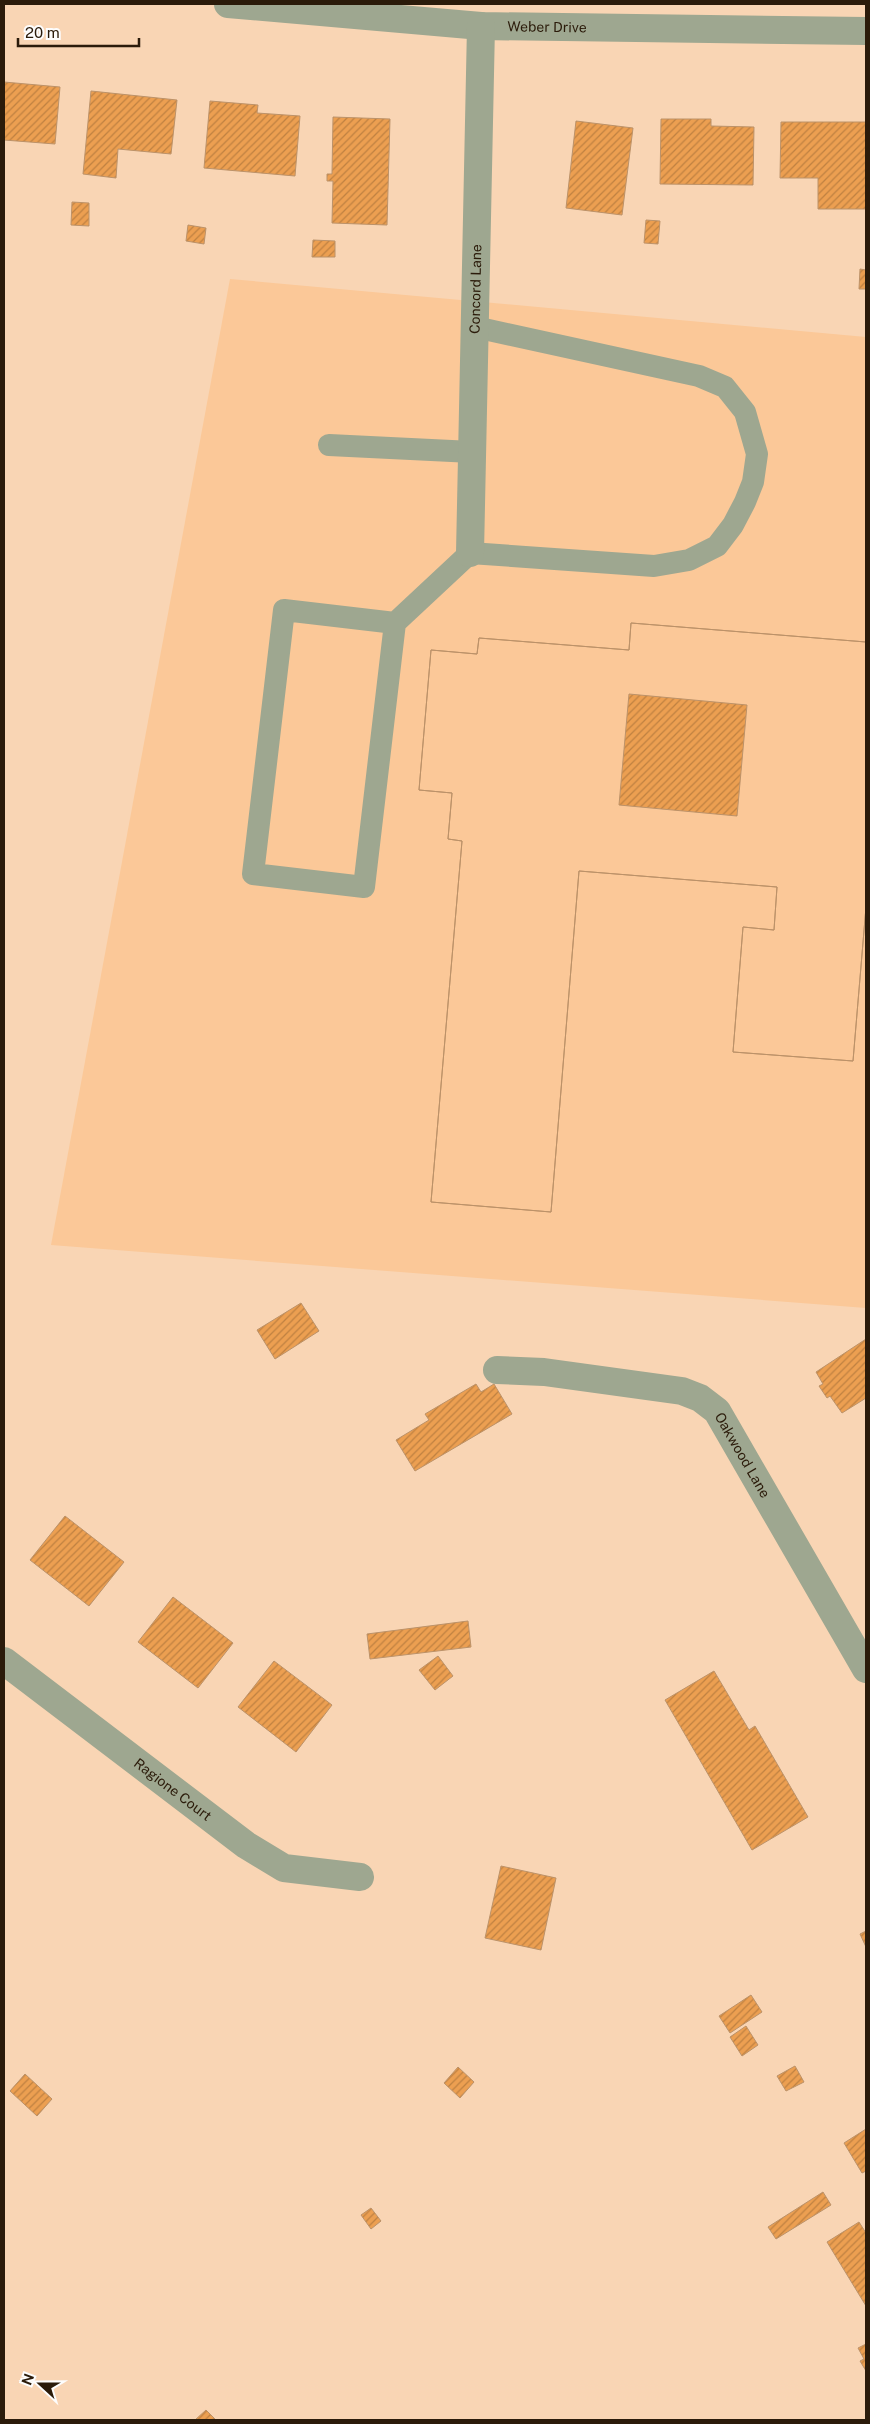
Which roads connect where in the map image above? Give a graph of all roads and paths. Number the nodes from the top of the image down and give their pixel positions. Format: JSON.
{"nodes":[{"id":1,"x":228,"y":4,"type":"edge"},
{"id":2,"x":481,"y":26,"type":"junction"},
{"id":3,"x":866,"y":31,"type":"edge"},
{"id":4,"x":475,"y":327,"type":"junction"},
{"id":5,"x":328,"y":445,"type":"dead end"},
{"id":6,"x":472,"y":452,"type":"junction"},
{"id":7,"x":470,"y":552,"type":"junction"},
{"id":8,"x":395,"y":622,"type":"junction"},
{"id":9,"x":497,"y":1370,"type":"dead end"},
{"id":10,"x":4,"y":1661,"type":"edge"},
{"id":11,"x":866,"y":1669,"type":"edge"},
{"id":12,"x":360,"y":1877,"type":"dead end"}],
"edges":[{"from":1,"to":2,"type":"street","name":"Weber Drive"},
{"from":2,"to":3,"type":"street","name":"Weber Drive"},
{"from":2,"to":4,"type":"street","name":"Concord Lane"},
{"from":4,"to":6,"type":"street","name":"Concord Lane"},
{"from":4,"to":7,"type":"lane"},
{"from":5,"to":6,"type":"lane"},
{"from":6,"to":7,"type":"street","name":"Concord Lane"},
{"from":7,"to":8,"type":"lane"},
{"from":8,"to":8,"type":"lane"},
{"from":9,"to":11,"type":"street","name":"Oakwood Lane"},
{"from":10,"to":12,"type":"street","name":"Ragione Court"}]}
